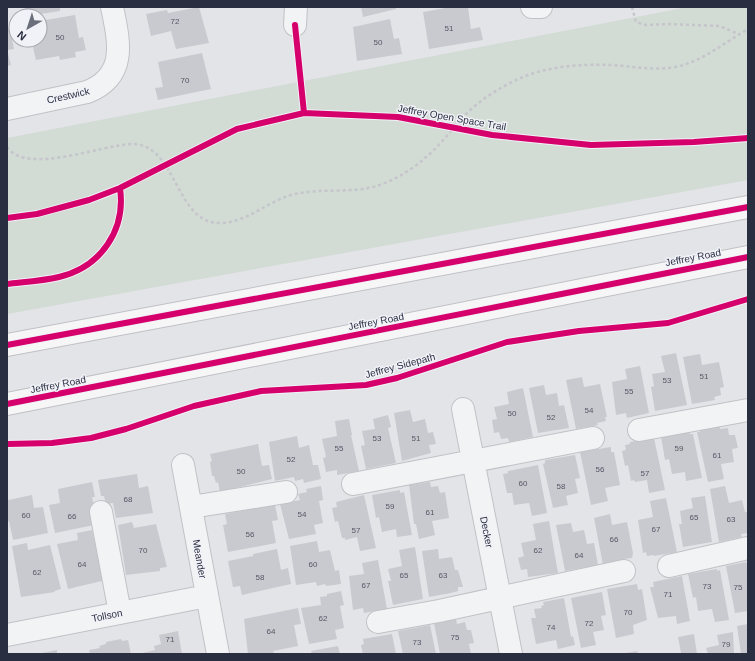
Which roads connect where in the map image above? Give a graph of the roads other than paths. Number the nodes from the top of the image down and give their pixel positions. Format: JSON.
{"nodes":[{"id":1,"x":112,"y":7,"type":"edge"},
{"id":2,"x":532,"y":7,"type":"edge"},
{"id":3,"x":541,"y":7,"type":"edge"},
{"id":4,"x":7,"y":109,"type":"edge"},
{"id":5,"x":748,"y":207,"type":"edge"},
{"id":6,"x":748,"y":257,"type":"edge"},
{"id":7,"x":7,"y":345,"type":"edge"},
{"id":8,"x":7,"y":404,"type":"edge"},
{"id":9,"x":463,"y":410,"type":"dead end"},
{"id":10,"x":748,"y":410,"type":"edge"},
{"id":11,"x":639,"y":430,"type":"dead end"},
{"id":12,"x":593,"y":438,"type":"dead end"},
{"id":13,"x":473,"y":460,"type":"junction"},
{"id":14,"x":183,"y":464,"type":"dead end"},
{"id":15,"x":353,"y":484,"type":"dead end"},
{"id":16,"x":286,"y":492,"type":"dead end"},
{"id":17,"x":191,"y":507,"type":"junction"},
{"id":18,"x":101,"y":512,"type":"dead end"},
{"id":19,"x":748,"y":548,"type":"edge"},
{"id":20,"x":669,"y":566,"type":"dead end"},
{"id":21,"x":624,"y":571,"type":"dead end"},
{"id":22,"x":207,"y":596,"type":"junction"},
{"id":23,"x":500,"y":597,"type":"junction"},
{"id":24,"x":120,"y":613,"type":"junction"},
{"id":25,"x":378,"y":622,"type":"dead end"},
{"id":26,"x":7,"y":635,"type":"edge"},
{"id":27,"x":218,"y":654,"type":"edge"},
{"id":28,"x":511,"y":654,"type":"edge"}],
"edges":[{"from":1,"to":4,"type":"street","name":"Crestwick"},
{"from":2,"to":3,"type":"street"},
{"from":5,"to":7,"type":"main road"},
{"from":6,"to":8,"type":"main road","name":"Jeffrey Road"},
{"from":9,"to":13,"type":"street","name":"Decker"},
{"from":10,"to":11,"type":"street"},
{"from":12,"to":13,"type":"street"},
{"from":13,"to":15,"type":"street"},
{"from":13,"to":23,"type":"street","name":"Decker"},
{"from":14,"to":17,"type":"street","name":"Meander"},
{"from":16,"to":17,"type":"street"},
{"from":17,"to":22,"type":"street","name":"Meander"},
{"from":18,"to":24,"type":"street"},
{"from":19,"to":20,"type":"street"},
{"from":21,"to":23,"type":"street"},
{"from":22,"to":24,"type":"street","name":"Tollson"},
{"from":22,"to":27,"type":"street","name":"Meander"},
{"from":23,"to":25,"type":"street"},
{"from":23,"to":28,"type":"street","name":"Decker"},
{"from":24,"to":26,"type":"street","name":"Tollson"}]}
